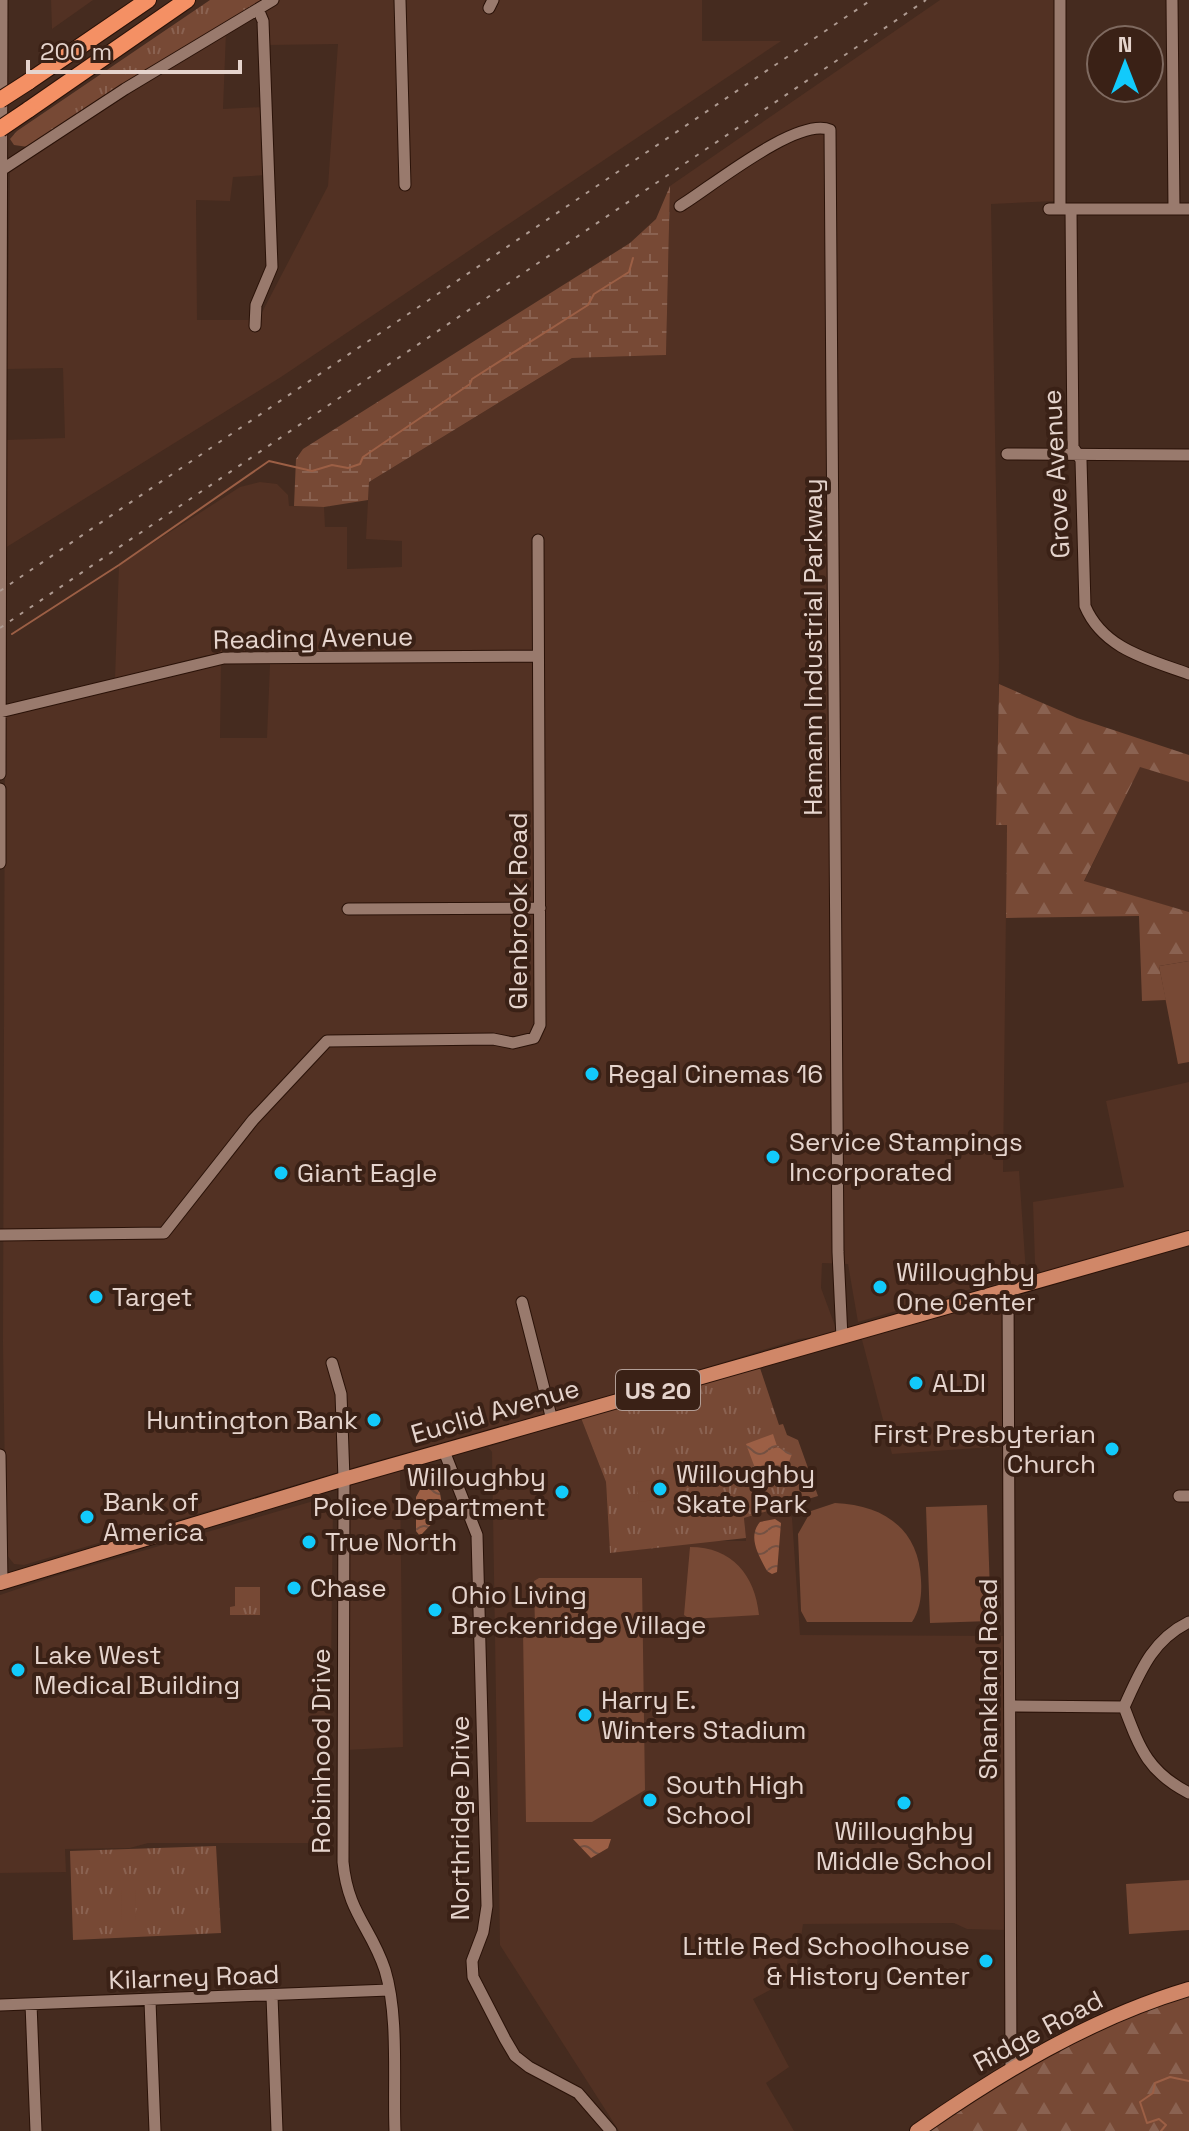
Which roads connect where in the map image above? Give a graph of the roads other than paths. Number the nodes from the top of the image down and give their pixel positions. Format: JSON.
{"nodes":[{"id":1,"x":2,"y":0,"type":"edge"},
{"id":2,"x":148,"y":0,"type":"edge"},
{"id":3,"x":187,"y":0,"type":"edge"},
{"id":4,"x":200,"y":0,"type":"edge"},
{"id":5,"x":273,"y":0,"type":"edge"},
{"id":6,"x":400,"y":0,"type":"edge"},
{"id":7,"x":1060,"y":0,"type":"edge"},
{"id":8,"x":1172,"y":0,"type":"edge"},
{"id":9,"x":258,"y":9,"type":"junction"},
{"id":10,"x":132,"y":38,"type":"junction"},
{"id":11,"x":1,"y":50,"type":"edge"},
{"id":12,"x":0,"y":100,"type":"edge"},
{"id":13,"x":0,"y":129,"type":"edge"},
{"id":14,"x":2,"y":170,"type":"edge"},
{"id":15,"x":405,"y":185,"type":"dead end"},
{"id":16,"x":680,"y":206,"type":"dead end"},
{"id":17,"x":1060,"y":209,"type":"junction"},
{"id":18,"x":1174,"y":209,"type":"junction"},
{"id":19,"x":1189,"y":209,"type":"edge"},
{"id":20,"x":255,"y":326,"type":"dead end"},
{"id":21,"x":1007,"y":454,"type":"dead end"},
{"id":22,"x":1077,"y":454,"type":"junction"},
{"id":23,"x":1189,"y":455,"type":"edge"},
{"id":24,"x":538,"y":540,"type":"dead end"},
{"id":25,"x":538,"y":656,"type":"junction"},
{"id":26,"x":0,"y":664,"type":"edge"},
{"id":27,"x":1189,"y":674,"type":"edge"},
{"id":28,"x":0,"y":712,"type":"edge"},
{"id":29,"x":0,"y":774,"type":"edge"},
{"id":30,"x":0,"y":789,"type":"edge"},
{"id":31,"x":0,"y":863,"type":"edge"},
{"id":32,"x":540,"y":908,"type":"junction"},
{"id":33,"x":348,"y":909,"type":"dead end"},
{"id":34,"x":0,"y":1235,"type":"edge"},
{"id":35,"x":1189,"y":1238,"type":"edge"},
{"id":36,"x":1008,"y":1289,"type":"junction"},
{"id":37,"x":522,"y":1302,"type":"dead end"},
{"id":38,"x":842,"y":1338,"type":"junction"},
{"id":39,"x":332,"y":1363,"type":"dead end"},
{"id":40,"x":552,"y":1420,"type":"junction"},
{"id":41,"x":444,"y":1451,"type":"junction"},
{"id":42,"x":0,"y":1455,"type":"edge"},
{"id":43,"x":344,"y":1479,"type":"junction"},
{"id":44,"x":1,"y":1582,"type":"edge"},
{"id":45,"x":1189,"y":1622,"type":"edge"},
{"id":46,"x":1010,"y":1706,"type":"junction"},
{"id":47,"x":1124,"y":1707,"type":"junction"},
{"id":48,"x":1189,"y":1793,"type":"edge"},
{"id":49,"x":1189,"y":1989,"type":"edge"},
{"id":50,"x":389,"y":1990,"type":"junction"},
{"id":51,"x":272,"y":1996,"type":"junction"},
{"id":52,"x":150,"y":2001,"type":"junction"},
{"id":53,"x":31,"y":2004,"type":"junction"},
{"id":54,"x":0,"y":2005,"type":"edge"},
{"id":55,"x":1011,"y":2068,"type":"junction"},
{"id":56,"x":36,"y":2131,"type":"edge"},
{"id":57,"x":155,"y":2131,"type":"edge"},
{"id":58,"x":277,"y":2131,"type":"edge"},
{"id":59,"x":395,"y":2131,"type":"edge"},
{"id":60,"x":611,"y":2131,"type":"edge"},
{"id":61,"x":917,"y":2131,"type":"edge"}],
"edges":[{"from":1,"to":11,"type":"street"},
{"from":2,"to":12,"type":"highway","bridge":true},
{"from":3,"to":10,"type":"highway"},
{"from":4,"to":10,"type":"highway"},
{"from":5,"to":9,"type":"street"},
{"from":6,"to":15,"type":"street"},
{"from":7,"to":17,"type":"street","name":"Grove Avenue"},
{"from":8,"to":18,"type":"street"},
{"from":9,"to":14,"type":"street"},
{"from":9,"to":20,"type":"street"},
{"from":10,"to":13,"type":"highway","bridge":true},
{"from":11,"to":14,"type":"street"},
{"from":14,"to":26,"type":"street"},
{"from":16,"to":38,"type":"street","name":"Hamann Industrial Parkway"},
{"from":17,"to":18,"type":"street"},
{"from":17,"to":22,"type":"street","name":"Grove Avenue"},
{"from":18,"to":19,"type":"street"},
{"from":21,"to":22,"type":"street"},
{"from":22,"to":23,"type":"street"},
{"from":22,"to":27,"type":"street","name":"Grove Avenue"},
{"from":24,"to":25,"type":"street","name":"Glenbrook Road"},
{"from":25,"to":28,"type":"street","name":"Reading Avenue"},
{"from":25,"to":32,"type":"street","name":"Glenbrook Road"},
{"from":26,"to":28,"type":"street"},
{"from":28,"to":29,"type":"street"},
{"from":30,"to":31,"type":"street"},
{"from":32,"to":33,"type":"street"},
{"from":32,"to":34,"type":"street","name":"Glenbrook Road"},
{"from":35,"to":36,"type":"main road","name":"Euclid Avenue","number":"US 20"},
{"from":36,"to":38,"type":"main road","name":"Euclid Avenue","number":"US 20"},
{"from":36,"to":46,"type":"street","name":"Shankland Road"},
{"from":37,"to":40,"type":"street"},
{"from":38,"to":40,"type":"main road","name":"Euclid Avenue","number":"US 20"},
{"from":39,"to":43,"type":"street","name":"Robinhood Drive"},
{"from":40,"to":41,"type":"main road","name":"Euclid Avenue","number":"US 20"},
{"from":41,"to":43,"type":"main road","name":"Euclid Avenue","number":"US 20"},
{"from":41,"to":60,"type":"street","name":"Northridge Drive"},
{"from":42,"to":44,"type":"street"},
{"from":43,"to":44,"type":"main road","name":"Euclid Avenue","number":"US 20"},
{"from":43,"to":50,"type":"street","name":"Robinhood Drive"},
{"from":45,"to":47,"type":"street"},
{"from":46,"to":47,"type":"street"},
{"from":46,"to":55,"type":"street","name":"Shankland Road"},
{"from":47,"to":48,"type":"street"},
{"from":49,"to":55,"type":"main road","name":"Ridge Road"},
{"from":50,"to":51,"type":"street","name":"Kilarney Road"},
{"from":50,"to":59,"type":"street","name":"Robinhood Drive"},
{"from":51,"to":52,"type":"street","name":"Kilarney Road"},
{"from":51,"to":58,"type":"street"},
{"from":52,"to":53,"type":"street","name":"Kilarney Road"},
{"from":52,"to":57,"type":"street"},
{"from":53,"to":54,"type":"street","name":"Kilarney Road"},
{"from":53,"to":56,"type":"street"},
{"from":55,"to":61,"type":"main road","name":"Ridge Road"}]}
